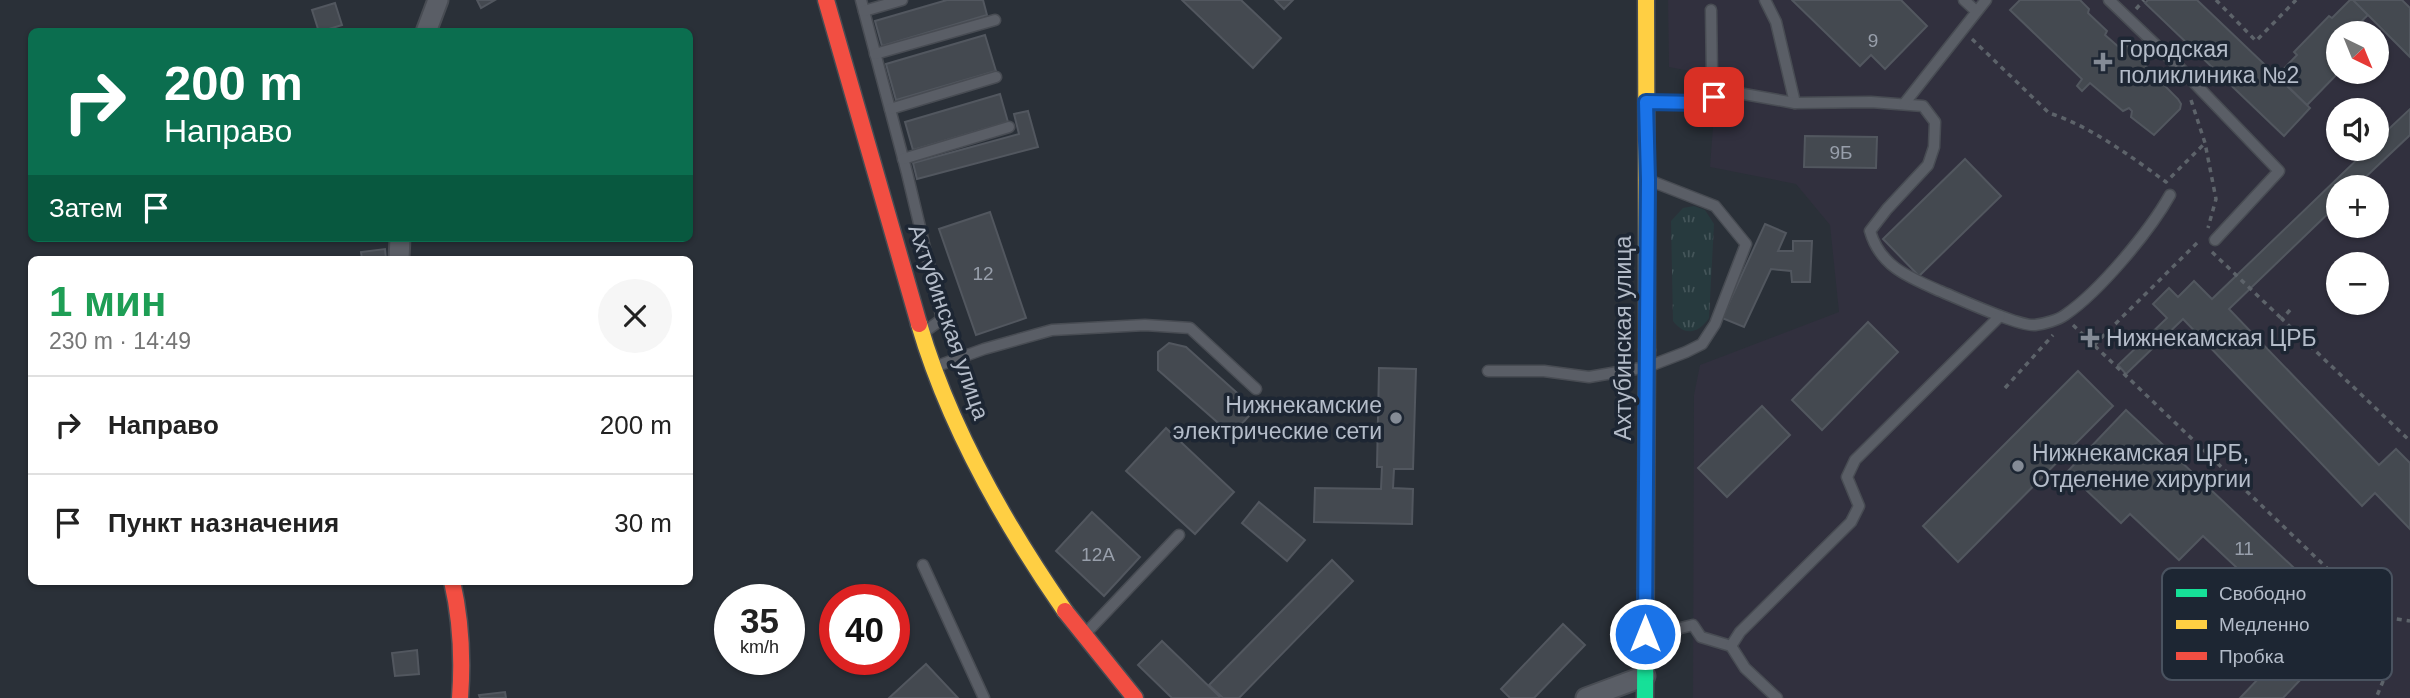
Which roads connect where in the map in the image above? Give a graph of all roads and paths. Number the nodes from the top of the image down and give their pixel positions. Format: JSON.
{"nodes":[{"id":1,"x":438,"y":0,"type":"edge"},
{"id":2,"x":826,"y":0,"type":"edge"},
{"id":3,"x":861,"y":0,"type":"edge"},
{"id":4,"x":902,"y":0,"type":"edge"},
{"id":5,"x":1646,"y":0,"type":"edge"},
{"id":6,"x":1765,"y":0,"type":"edge"},
{"id":7,"x":1964,"y":0,"type":"edge"},
{"id":8,"x":1986,"y":0,"type":"edge"},
{"id":9,"x":2109,"y":0,"type":"edge"},
{"id":10,"x":2144,"y":0,"type":"edge"},
{"id":11,"x":2216,"y":0,"type":"edge"},
{"id":12,"x":2296,"y":0,"type":"edge"},
{"id":13,"x":1711,"y":10,"type":"dead end"},
{"id":14,"x":864,"y":11,"type":"junction"},
{"id":15,"x":1976,"y":11,"type":"junction"},
{"id":16,"x":2133,"y":12,"type":"dead end"},
{"id":17,"x":995,"y":20,"type":"dead end"},
{"id":18,"x":428,"y":28,"type":"edge"},
{"id":19,"x":1966,"y":33,"type":"dead end"},
{"id":20,"x":875,"y":54,"type":"junction"},
{"id":21,"x":2180,"y":68,"type":"junction"},
{"id":22,"x":996,"y":77,"type":"dead end"},
{"id":23,"x":1646,"y":102,"type":"junction"},
{"id":24,"x":1701,"y":103,"type":"junction"},
{"id":25,"x":1795,"y":103,"type":"junction"},
{"id":26,"x":1904,"y":104,"type":"junction"},
{"id":27,"x":890,"y":109,"type":"junction"},
{"id":28,"x":1009,"y":127,"type":"dead end"},
{"id":29,"x":2204,"y":143,"type":"junction"},
{"id":30,"x":903,"y":159,"type":"junction"},
{"id":31,"x":1648,"y":180,"type":"junction"},
{"id":32,"x":2170,"y":195,"type":"dead end"},
{"id":33,"x":2212,"y":245,"type":"joint"},
{"id":34,"x":2290,"y":310,"type":"dead end"},
{"id":35,"x":2000,"y":316,"type":"junction"},
{"id":36,"x":2281,"y":319,"type":"junction"},
{"id":37,"x":2067,"y":320,"type":"dead end"},
{"id":38,"x":2058,"y":329,"type":"dead end"},
{"id":39,"x":922,"y":333,"type":"junction"},
{"id":40,"x":2094,"y":345,"type":"junction"},
{"id":41,"x":934,"y":368,"type":"junction"},
{"id":42,"x":1647,"y":368,"type":"junction"},
{"id":43,"x":1488,"y":371,"type":"dead end"},
{"id":44,"x":1256,"y":388,"type":"dead end"},
{"id":45,"x":2005,"y":388,"type":"dead end"},
{"id":46,"x":2410,"y":441,"type":"edge"},
{"id":47,"x":1179,"y":536,"type":"dead end"},
{"id":48,"x":923,"y":565,"type":"dead end"},
{"id":49,"x":2327,"y":568,"type":"edge"},
{"id":50,"x":453,"y":585,"type":"edge"},
{"id":51,"x":2392,"y":618,"type":"edge"},
{"id":52,"x":2410,"y":621,"type":"edge"},
{"id":53,"x":1645,"y":634,"type":"junction"},
{"id":54,"x":1083,"y":636,"type":"junction"},
{"id":55,"x":1731,"y":646,"type":"junction"},
{"id":56,"x":1644,"y":676,"type":"junction"},
{"id":57,"x":2384,"y":680,"type":"edge"},
{"id":58,"x":460,"y":698,"type":"edge"},
{"id":59,"x":984,"y":698,"type":"edge"},
{"id":60,"x":1135,"y":698,"type":"edge"},
{"id":61,"x":1586,"y":698,"type":"edge"},
{"id":62,"x":1645,"y":698,"type":"edge"},
{"id":63,"x":1777,"y":698,"type":"edge"},
{"id":64,"x":2376,"y":698,"type":"edge"}],
"edges":[{"from":1,"to":18,"type":"street"},
{"from":2,"to":39,"type":"street","name":"Ахтубинская улица"},
{"from":3,"to":14,"type":"lane"},
{"from":4,"to":14,"type":"lane"},
{"from":5,"to":23,"type":"street","name":"Ахтубинская улица"},
{"from":6,"to":25,"type":"lane"},
{"from":7,"to":15,"type":"lane"},
{"from":8,"to":15,"type":"lane"},
{"from":9,"to":21,"type":"lane"},
{"from":10,"to":16,"type":"path"},
{"from":11,"to":12,"type":"path"},
{"from":13,"to":24,"type":"lane"},
{"from":14,"to":20,"type":"lane"},
{"from":15,"to":26,"type":"lane"},
{"from":17,"to":20,"type":"lane"},
{"from":19,"to":29,"type":"path"},
{"from":20,"to":27,"type":"lane"},
{"from":21,"to":29,"type":"path"},
{"from":21,"to":33,"type":"lane"},
{"from":22,"to":27,"type":"lane"},
{"from":23,"to":24,"type":"lane"},
{"from":23,"to":31,"type":"street","name":"Ахтубинская улица"},
{"from":24,"to":25,"type":"lane"},
{"from":25,"to":26,"type":"lane"},
{"from":26,"to":35,"type":"lane"},
{"from":27,"to":30,"type":"lane"},
{"from":28,"to":30,"type":"lane"},
{"from":29,"to":40,"type":"path"},
{"from":30,"to":39,"type":"lane"},
{"from":31,"to":42,"type":"street","name":"Ахтубинская улица"},
{"from":31,"to":42,"type":"lane"},
{"from":32,"to":35,"type":"lane"},
{"from":33,"to":36,"type":"path"},
{"from":34,"to":36,"type":"path"},
{"from":35,"to":55,"type":"lane"},
{"from":36,"to":46,"type":"path"},
{"from":37,"to":40,"type":"path"},
{"from":38,"to":45,"type":"path"},
{"from":39,"to":41,"type":"street","name":"Ахтубинская улица"},
{"from":40,"to":49,"type":"path"},
{"from":41,"to":44,"type":"lane"},
{"from":41,"to":54,"type":"street","name":"Ахтубинская улица"},
{"from":42,"to":43,"type":"lane"},
{"from":42,"to":53,"type":"street","name":"Ахтубинская улица"},
{"from":47,"to":54,"type":"lane"},
{"from":48,"to":59,"type":"lane"},
{"from":50,"to":58,"type":"street"},
{"from":51,"to":52,"type":"path"},
{"from":53,"to":55,"type":"lane"},
{"from":53,"to":56,"type":"street","name":"Ахтубинская улица"},
{"from":54,"to":60,"type":"street","name":"Ахтубинская улица"},
{"from":55,"to":63,"type":"lane"},
{"from":56,"to":61,"type":"street"},
{"from":56,"to":62,"type":"street","name":"Ахтубинская улица"},
{"from":57,"to":64,"type":"path"}]}
